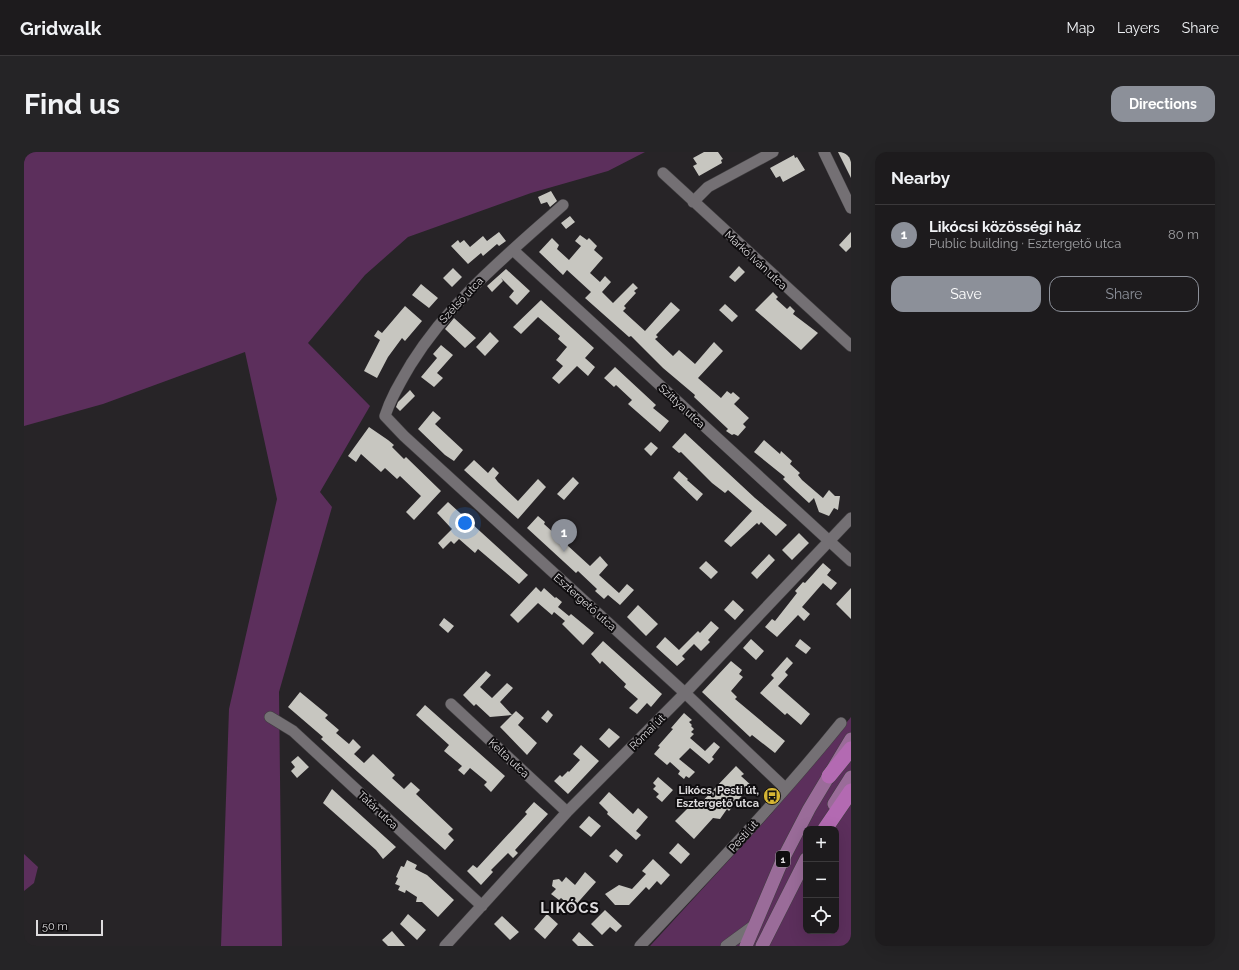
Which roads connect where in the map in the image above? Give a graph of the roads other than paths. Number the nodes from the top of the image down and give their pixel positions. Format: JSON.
{"nodes":[{"id":1,"x":772,"y":152,"type":"edge"},
{"id":2,"x":824,"y":152,"type":"edge"},
{"id":3,"x":662,"y":173,"type":"dead end"},
{"id":4,"x":693,"y":202,"type":"junction"},
{"id":5,"x":563,"y":205,"type":"dead end"},
{"id":6,"x":851,"y":208,"type":"edge"},
{"id":7,"x":513,"y":250,"type":"junction"},
{"id":8,"x":851,"y":346,"type":"edge"},
{"id":9,"x":385,"y":416,"type":"joint"},
{"id":10,"x":851,"y":518,"type":"edge"},
{"id":11,"x":830,"y":542,"type":"junction"},
{"id":12,"x":851,"y":561,"type":"edge"},
{"id":13,"x":685,"y":693,"type":"junction"},
{"id":14,"x":451,"y":704,"type":"dead end"},
{"id":15,"x":270,"y":717,"type":"dead end"},
{"id":16,"x":841,"y":723,"type":"dead end"},
{"id":17,"x":851,"y":739,"type":"edge"},
{"id":18,"x":851,"y":749,"type":"edge"},
{"id":19,"x":829,"y":776,"type":"junction"},
{"id":20,"x":851,"y":777,"type":"edge"},
{"id":21,"x":785,"y":788,"type":"junction"},
{"id":22,"x":851,"y":791,"type":"edge"},
{"id":23,"x":567,"y":812,"type":"junction"},
{"id":24,"x":823,"y":826,"type":"edge"},
{"id":25,"x":827,"y":826,"type":"edge"},
{"id":26,"x":804,"y":862,"type":"edge"},
{"id":27,"x":482,"y":906,"type":"junction"},
{"id":28,"x":756,"y":924,"type":"junction"},
{"id":29,"x":445,"y":946,"type":"edge"},
{"id":30,"x":640,"y":946,"type":"edge"},
{"id":31,"x":726,"y":946,"type":"edge"},
{"id":32,"x":746,"y":946,"type":"edge"},
{"id":33,"x":762,"y":946,"type":"edge"}],
"edges":[{"from":1,"to":4,"type":"street"},
{"from":2,"to":6,"type":"street"},
{"from":3,"to":4,"type":"street","name":"Markó Iván utca"},
{"from":4,"to":8,"type":"street","name":"Markó Iván utca"},
{"from":5,"to":7,"type":"street","name":"Szélső utca"},
{"from":7,"to":9,"type":"street","name":"Szélső utca"},
{"from":7,"to":11,"type":"street","name":"Szittya utca"},
{"from":9,"to":13,"type":"street","name":"Esztergető utca"},
{"from":10,"to":11,"type":"street","name":"Római út"},
{"from":11,"to":12,"type":"street","name":"Szittya utca"},
{"from":11,"to":13,"type":"street","name":"Római út"},
{"from":13,"to":21,"type":"street","name":"Esztergető utca"},
{"from":13,"to":23,"type":"street","name":"Római út"},
{"from":14,"to":23,"type":"street","name":"Kelta utca"},
{"from":15,"to":27,"type":"street","name":"Tatár utca"},
{"from":16,"to":21,"type":"street","name":"Pesti út"},
{"from":17,"to":19,"type":"main road","number":"1"},
{"from":18,"to":19,"type":"highway"},
{"from":19,"to":28,"type":"main road","number":"1"},
{"from":20,"to":24,"type":"main road"},
{"from":21,"to":30,"type":"street","name":"Pesti út"},
{"from":22,"to":25,"type":"highway"},
{"from":23,"to":27,"type":"street","name":"Római út"},
{"from":26,"to":33,"type":"main road","number":"1"},
{"from":27,"to":29,"type":"street","name":"Római út"},
{"from":28,"to":31,"type":"street"},
{"from":28,"to":32,"type":"main road","number":"1"}]}
